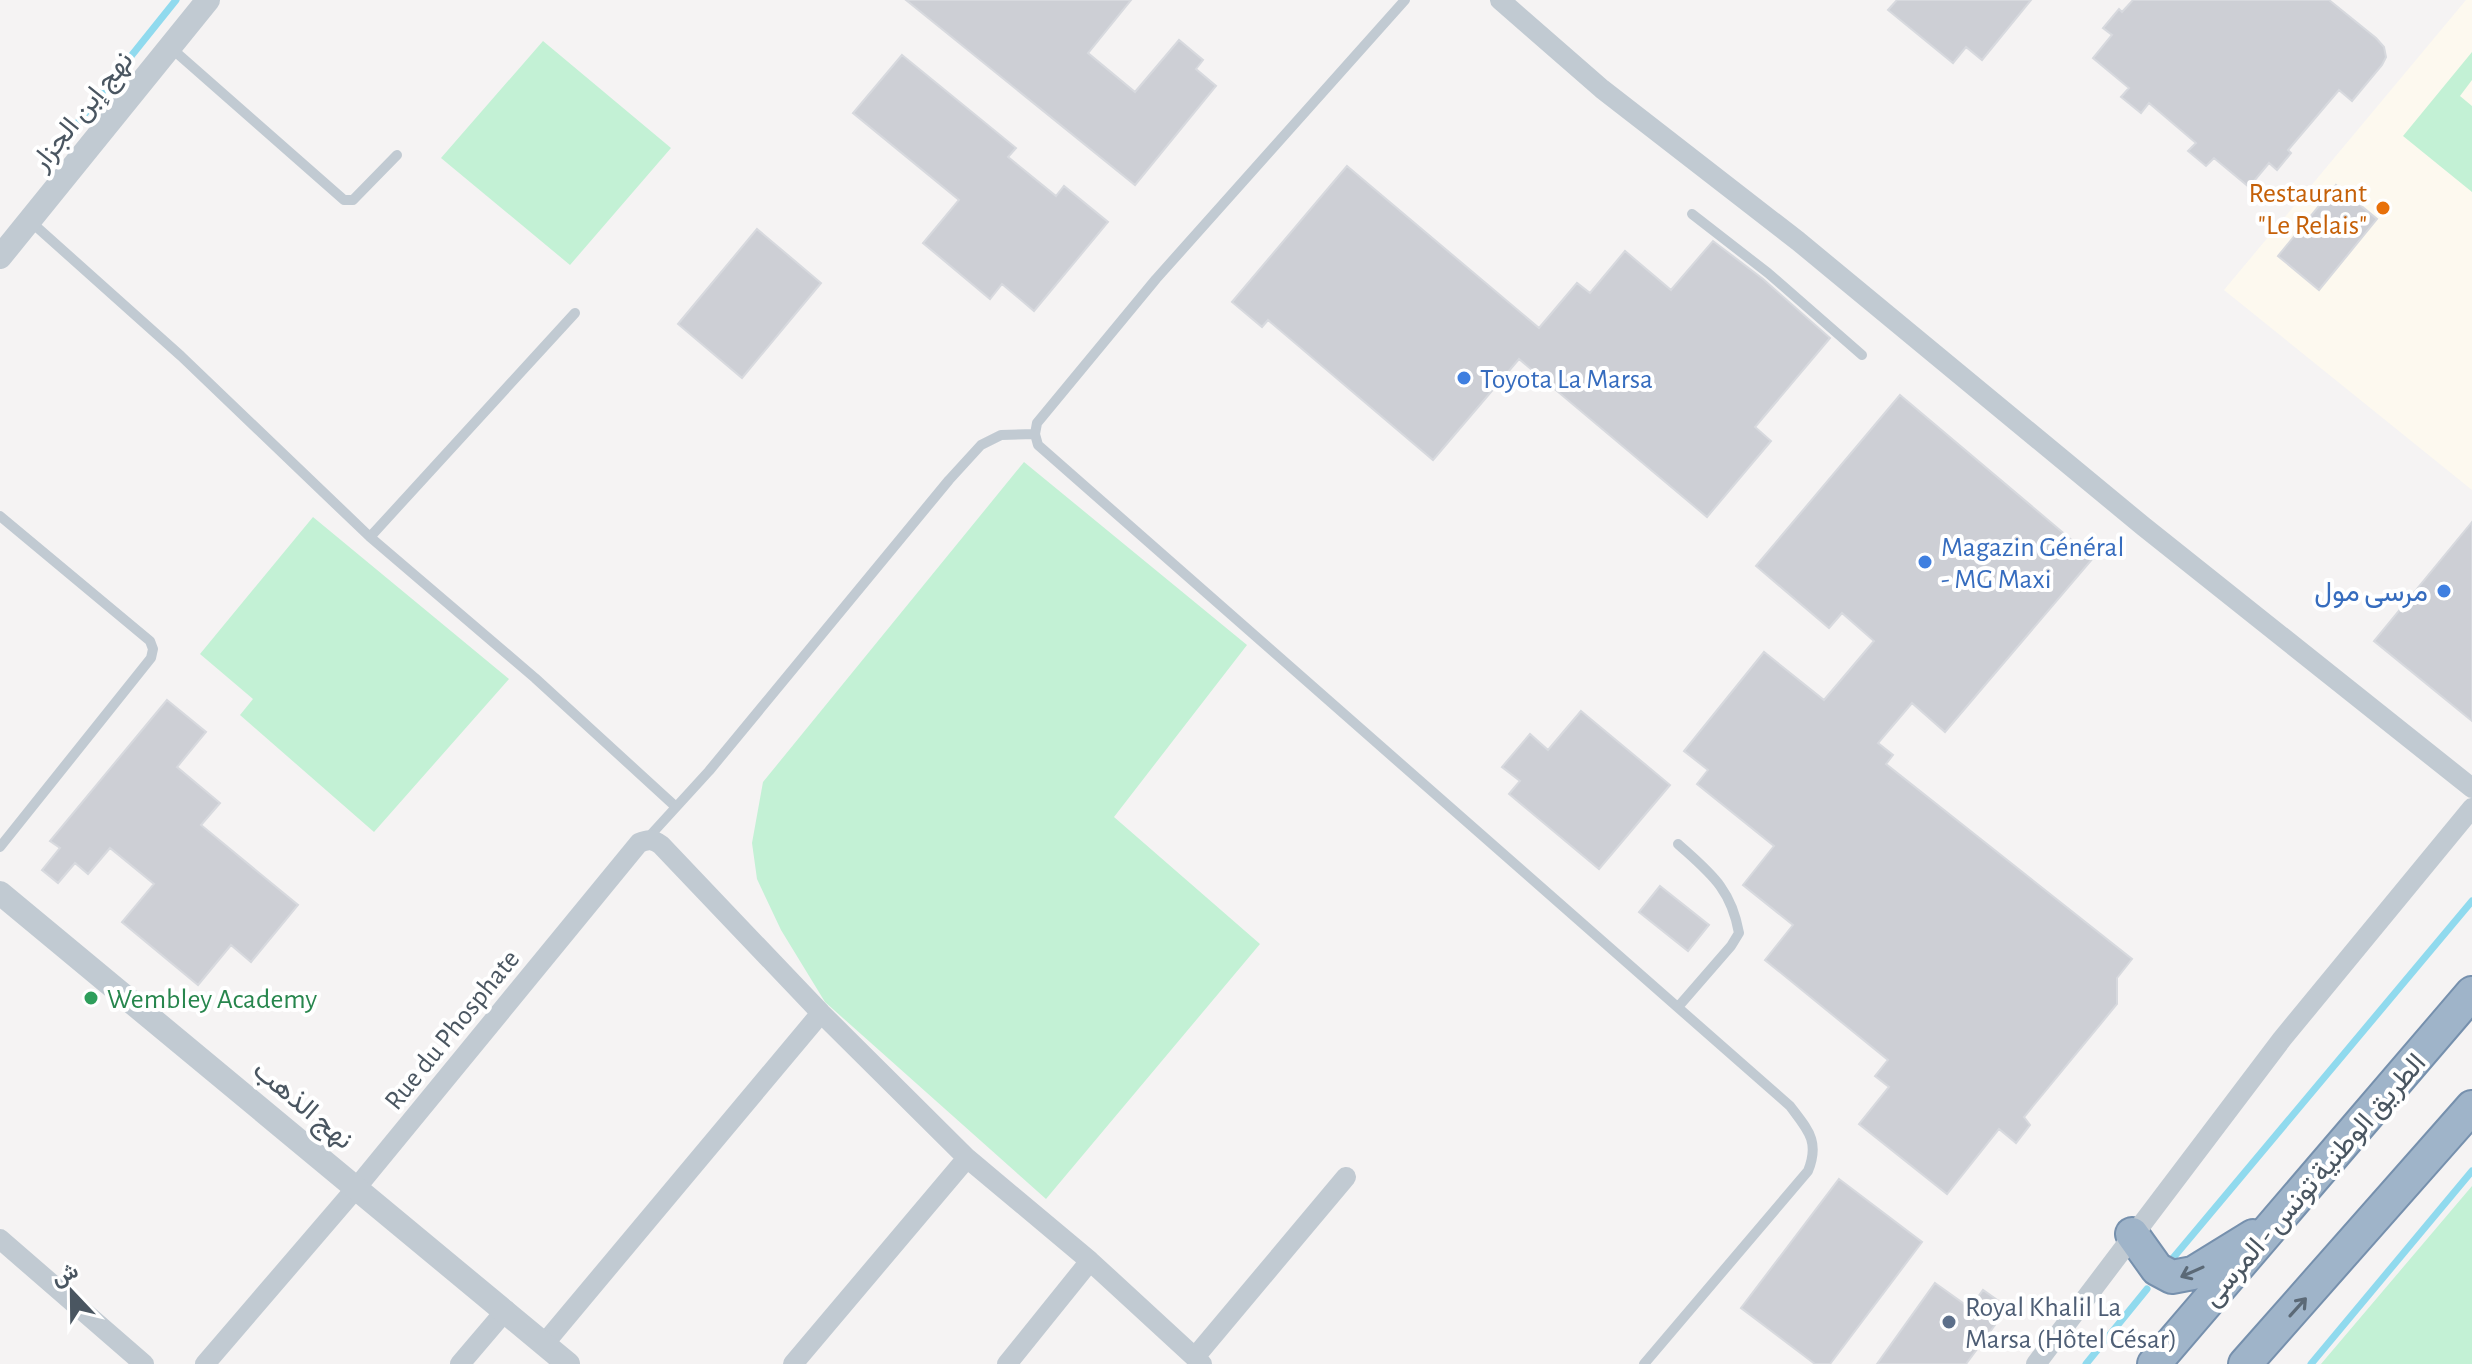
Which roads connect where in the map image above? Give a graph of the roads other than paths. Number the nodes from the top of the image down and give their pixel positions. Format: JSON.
{"nodes":[{"id":1,"x":208,"y":0,"type":"edge"},
{"id":2,"x":1405,"y":0,"type":"edge"},
{"id":3,"x":1500,"y":0,"type":"edge"},
{"id":4,"x":170,"y":47,"type":"junction"},
{"id":5,"x":397,"y":155,"type":"dead end"},
{"id":6,"x":1692,"y":214,"type":"dead end"},
{"id":7,"x":30,"y":221,"type":"junction"},
{"id":8,"x":0,"y":257,"type":"edge"},
{"id":9,"x":575,"y":313,"type":"dead end"},
{"id":10,"x":1862,"y":355,"type":"dead end"},
{"id":11,"x":1035,"y":434,"type":"junction"},
{"id":12,"x":0,"y":516,"type":"edge"},
{"id":13,"x":370,"y":537,"type":"junction"},
{"id":14,"x":2472,"y":788,"type":"edge"},
{"id":15,"x":676,"y":807,"type":"junction"},
{"id":16,"x":2472,"y":808,"type":"edge"},
{"id":17,"x":646,"y":840,"type":"junction"},
{"id":18,"x":1678,"y":844,"type":"dead end"},
{"id":19,"x":0,"y":847,"type":"edge"},
{"id":20,"x":0,"y":893,"type":"edge"},
{"id":21,"x":2472,"y":993,"type":"edge"},
{"id":22,"x":1678,"y":1007,"type":"junction"},
{"id":23,"x":821,"y":1013,"type":"junction"},
{"id":24,"x":2472,"y":1107,"type":"edge"},
{"id":25,"x":967,"y":1158,"type":"junction"},
{"id":26,"x":1346,"y":1177,"type":"dead end"},
{"id":27,"x":357,"y":1187,"type":"junction"},
{"id":28,"x":2282,"y":1217,"type":"junction"},
{"id":29,"x":2132,"y":1234,"type":"junction"},
{"id":30,"x":0,"y":1239,"type":"edge"},
{"id":31,"x":1090,"y":1261,"type":"junction"},
{"id":32,"x":506,"y":1310,"type":"junction"},
{"id":33,"x":544,"y":1344,"type":"junction"},
{"id":34,"x":1198,"y":1360,"type":"edge"},
{"id":35,"x":144,"y":1364,"type":"edge"},
{"id":36,"x":205,"y":1364,"type":"edge"},
{"id":37,"x":460,"y":1364,"type":"edge"},
{"id":38,"x":568,"y":1364,"type":"edge"},
{"id":39,"x":793,"y":1364,"type":"edge"},
{"id":40,"x":1007,"y":1364,"type":"edge"},
{"id":41,"x":1644,"y":1364,"type":"edge"},
{"id":42,"x":2036,"y":1364,"type":"edge"},
{"id":43,"x":2154,"y":1364,"type":"edge"},
{"id":44,"x":2245,"y":1364,"type":"edge"}],
"edges":[{"from":1,"to":4,"type":"street","name":"نهج إبن الجزار"},
{"from":2,"to":11,"type":"lane"},
{"from":3,"to":14,"type":"street"},
{"from":4,"to":5,"type":"lane"},
{"from":4,"to":7,"type":"street","name":"نهج إبن الجزار"},
{"from":6,"to":10,"type":"lane"},
{"from":7,"to":8,"type":"street","name":"نهج إبن الجزار"},
{"from":7,"to":13,"type":"lane"},
{"from":9,"to":13,"type":"lane"},
{"from":11,"to":15,"type":"lane"},
{"from":11,"to":22,"type":"lane"},
{"from":12,"to":19,"type":"lane"},
{"from":13,"to":15,"type":"lane"},
{"from":15,"to":17,"type":"lane"},
{"from":16,"to":29,"type":"street"},
{"from":17,"to":23,"type":"street"},
{"from":17,"to":27,"type":"street","name":"Rue du Phosphate"},
{"from":18,"to":22,"type":"lane"},
{"from":20,"to":27,"type":"street","name":"نهج الذهب"},
{"from":21,"to":28,"type":"highway","name":"الطريق الوطنية تونس - المرسى"},
{"from":22,"to":41,"type":"lane"},
{"from":23,"to":25,"type":"street"},
{"from":23,"to":33,"type":"street"},
{"from":44,"to":24,"type":"highway","one_way":true},
{"from":25,"to":31,"type":"street"},
{"from":25,"to":39,"type":"street"},
{"from":26,"to":34,"type":"street"},
{"from":27,"to":32,"type":"street","name":"نهج الذهب"},
{"from":27,"to":36,"type":"street","name":"Rue du Phosphate"},
{"from":28,"to":29,"type":"highway","one_way":true},
{"from":28,"to":43,"type":"highway","name":"الطريق الوطنية تونس - المرسى"},
{"from":29,"to":42,"type":"street"},
{"from":30,"to":35,"type":"street"},
{"from":31,"to":34,"type":"street"},
{"from":31,"to":40,"type":"street"},
{"from":32,"to":33,"type":"street","name":"نهج الذهب"},
{"from":32,"to":37,"type":"street"},
{"from":33,"to":38,"type":"street","name":"نهج الذهب"}]}
